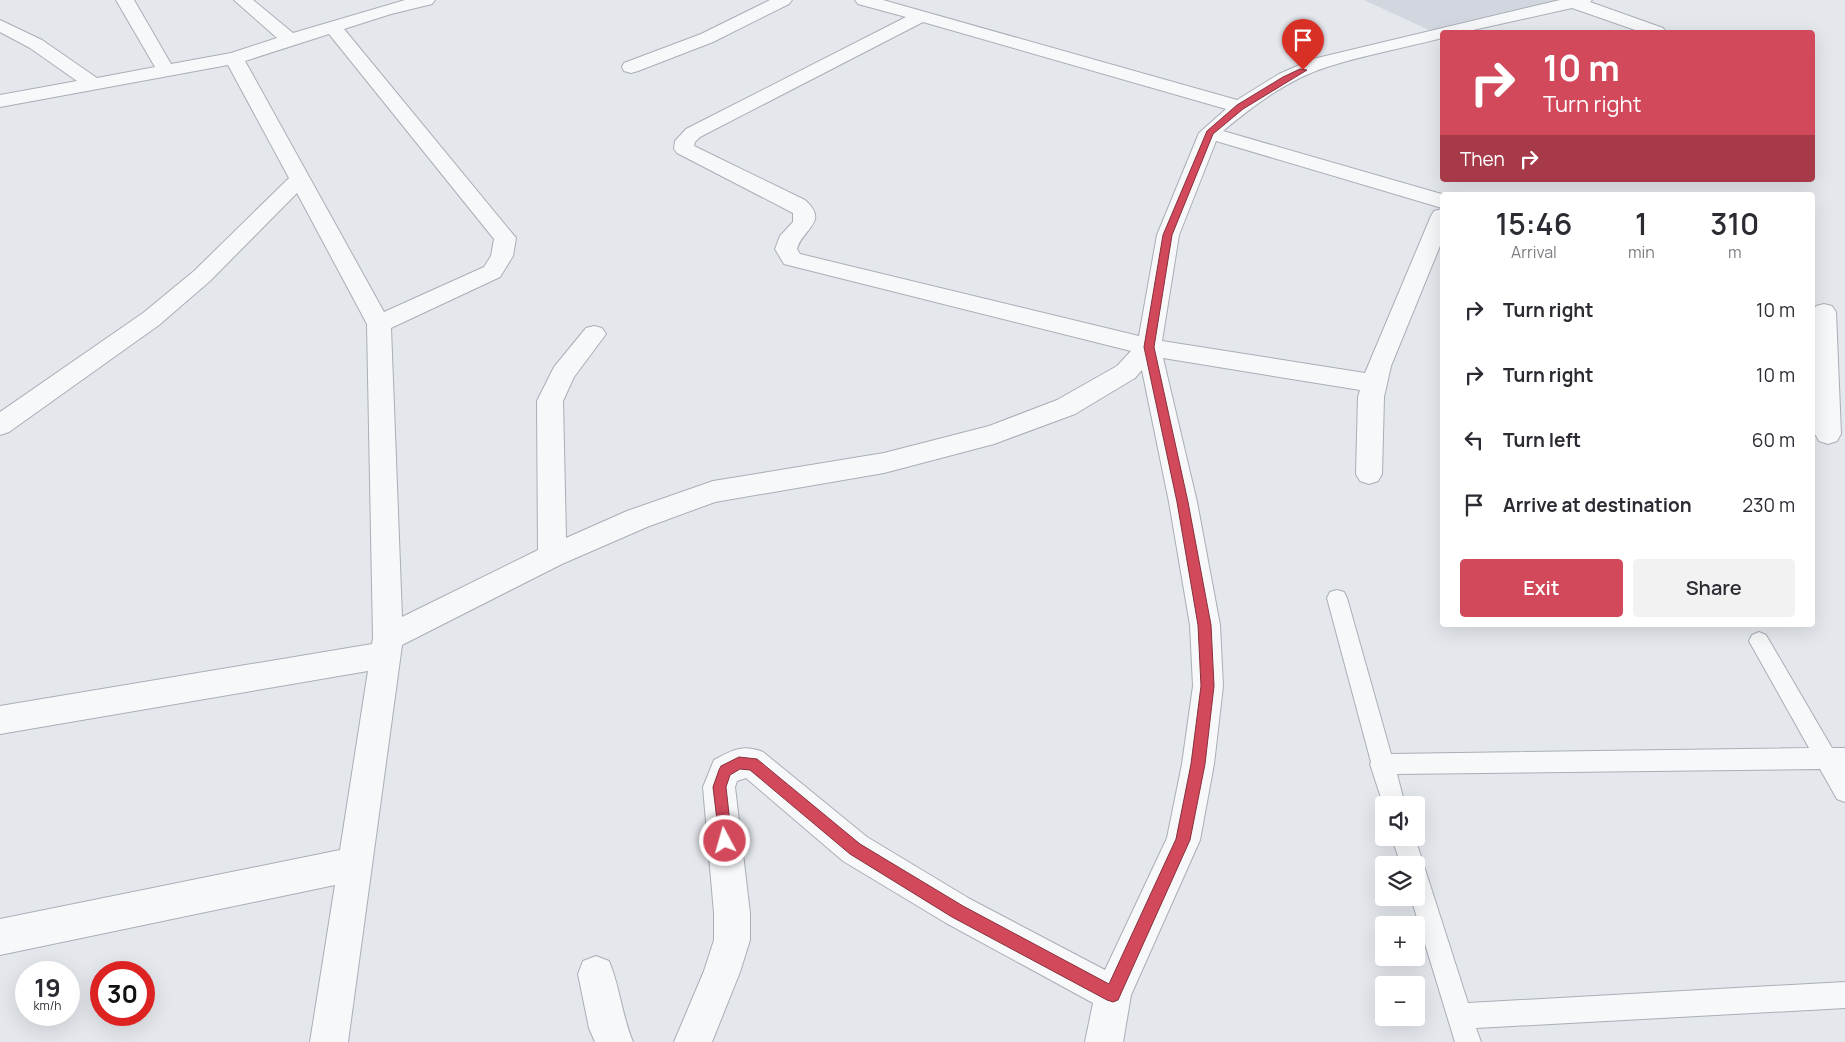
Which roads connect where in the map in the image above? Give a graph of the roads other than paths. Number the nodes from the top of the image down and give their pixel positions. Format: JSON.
{"nodes":[{"id":1,"x":125,"y":0,"type":"edge"},
{"id":2,"x":243,"y":0,"type":"edge"},
{"id":3,"x":426,"y":0,"type":"edge"},
{"id":4,"x":783,"y":0,"type":"edge"},
{"id":5,"x":864,"y":0,"type":"edge"},
{"id":6,"x":1577,"y":1,"type":"edge"},
{"id":7,"x":920,"y":17,"type":"junction"},
{"id":8,"x":0,"y":25,"type":"edge"},
{"id":9,"x":333,"y":27,"type":"junction"},
{"id":10,"x":1456,"y":30,"type":"edge"},
{"id":11,"x":1652,"y":30,"type":"edge"},
{"id":12,"x":1440,"y":34,"type":"edge"},
{"id":13,"x":291,"y":41,"type":"junction"},
{"id":14,"x":234,"y":58,"type":"junction"},
{"id":15,"x":631,"y":67,"type":"dead end"},
{"id":16,"x":165,"y":69,"type":"junction"},
{"id":17,"x":92,"y":83,"type":"junction"},
{"id":18,"x":0,"y":101,"type":"edge"},
{"id":19,"x":1240,"y":107,"type":"junction"},
{"id":20,"x":1210,"y":133,"type":"junction"},
{"id":21,"x":300,"y":179,"type":"junction"},
{"id":22,"x":1440,"y":200,"type":"edge"},
{"id":23,"x":1440,"y":221,"type":"edge"},
{"id":24,"x":1827,"y":313,"type":"edge"},
{"id":25,"x":379,"y":324,"type":"junction"},
{"id":26,"x":594,"y":334,"type":"dead end"},
{"id":27,"x":1149,"y":347,"type":"junction"},
{"id":28,"x":1374,"y":383,"type":"junction"},
{"id":29,"x":0,"y":425,"type":"edge"},
{"id":30,"x":1828,"y":434,"type":"dead end"},
{"id":31,"x":1369,"y":474,"type":"dead end"},
{"id":32,"x":552,"y":556,"type":"junction"},
{"id":33,"x":1337,"y":598,"type":"dead end"},
{"id":34,"x":1759,"y":641,"type":"dead end"},
{"id":35,"x":386,"y":647,"type":"junction"},
{"id":36,"x":0,"y":720,"type":"edge"},
{"id":37,"x":1836,"y":758,"type":"edge"},
{"id":38,"x":1381,"y":764,"type":"junction"},
{"id":39,"x":1845,"y":791,"type":"edge"},
{"id":40,"x":1391,"y":796,"type":"edge"},
{"id":41,"x":355,"y":864,"type":"junction"},
{"id":42,"x":1425,"y":905,"type":"edge"},
{"id":43,"x":0,"y":937,"type":"edge"},
{"id":44,"x":596,"y":974,"type":"dead end"},
{"id":45,"x":1113,"y":994,"type":"junction"},
{"id":46,"x":1845,"y":995,"type":"edge"},
{"id":47,"x":1460,"y":1016,"type":"junction"},
{"id":48,"x":329,"y":1042,"type":"edge"},
{"id":49,"x":614,"y":1042,"type":"edge"},
{"id":50,"x":693,"y":1042,"type":"edge"},
{"id":51,"x":1104,"y":1042,"type":"edge"},
{"id":52,"x":1468,"y":1042,"type":"edge"}],
"edges":[{"from":1,"to":16,"type":"street"},
{"from":2,"to":13,"type":"street"},
{"from":3,"to":9,"type":"street"},
{"from":4,"to":15,"type":"street"},
{"from":5,"to":7,"type":"street"},
{"from":6,"to":10,"type":"street"},
{"from":6,"to":11,"type":"street"},
{"from":7,"to":19,"type":"street"},
{"from":7,"to":27,"type":"street"},
{"from":8,"to":17,"type":"street"},
{"from":9,"to":13,"type":"street"},
{"from":9,"to":25,"type":"street"},
{"from":12,"to":19,"type":"street"},
{"from":13,"to":14,"type":"street"},
{"from":14,"to":16,"type":"street"},
{"from":14,"to":21,"type":"street"},
{"from":16,"to":17,"type":"street"},
{"from":17,"to":18,"type":"street"},
{"from":19,"to":20,"type":"street"},
{"from":20,"to":22,"type":"street"},
{"from":20,"to":27,"type":"street"},
{"from":21,"to":25,"type":"street"},
{"from":21,"to":29,"type":"street"},
{"from":23,"to":28,"type":"street"},
{"from":24,"to":30,"type":"street"},
{"from":25,"to":35,"type":"street"},
{"from":26,"to":32,"type":"street"},
{"from":27,"to":28,"type":"street"},
{"from":27,"to":32,"type":"street"},
{"from":27,"to":45,"type":"street"},
{"from":28,"to":31,"type":"street"},
{"from":32,"to":35,"type":"street"},
{"from":33,"to":38,"type":"lane"},
{"from":34,"to":37,"type":"lane"},
{"from":35,"to":36,"type":"street"},
{"from":35,"to":41,"type":"street"},
{"from":37,"to":38,"type":"lane"},
{"from":37,"to":39,"type":"lane"},
{"from":38,"to":40,"type":"lane"},
{"from":41,"to":43,"type":"street"},
{"from":41,"to":48,"type":"street"},
{"from":42,"to":47,"type":"lane"},
{"from":44,"to":49,"type":"street"},
{"from":45,"to":50,"type":"street"},
{"from":45,"to":51,"type":"street"},
{"from":46,"to":47,"type":"lane"},
{"from":47,"to":52,"type":"lane"}]}
